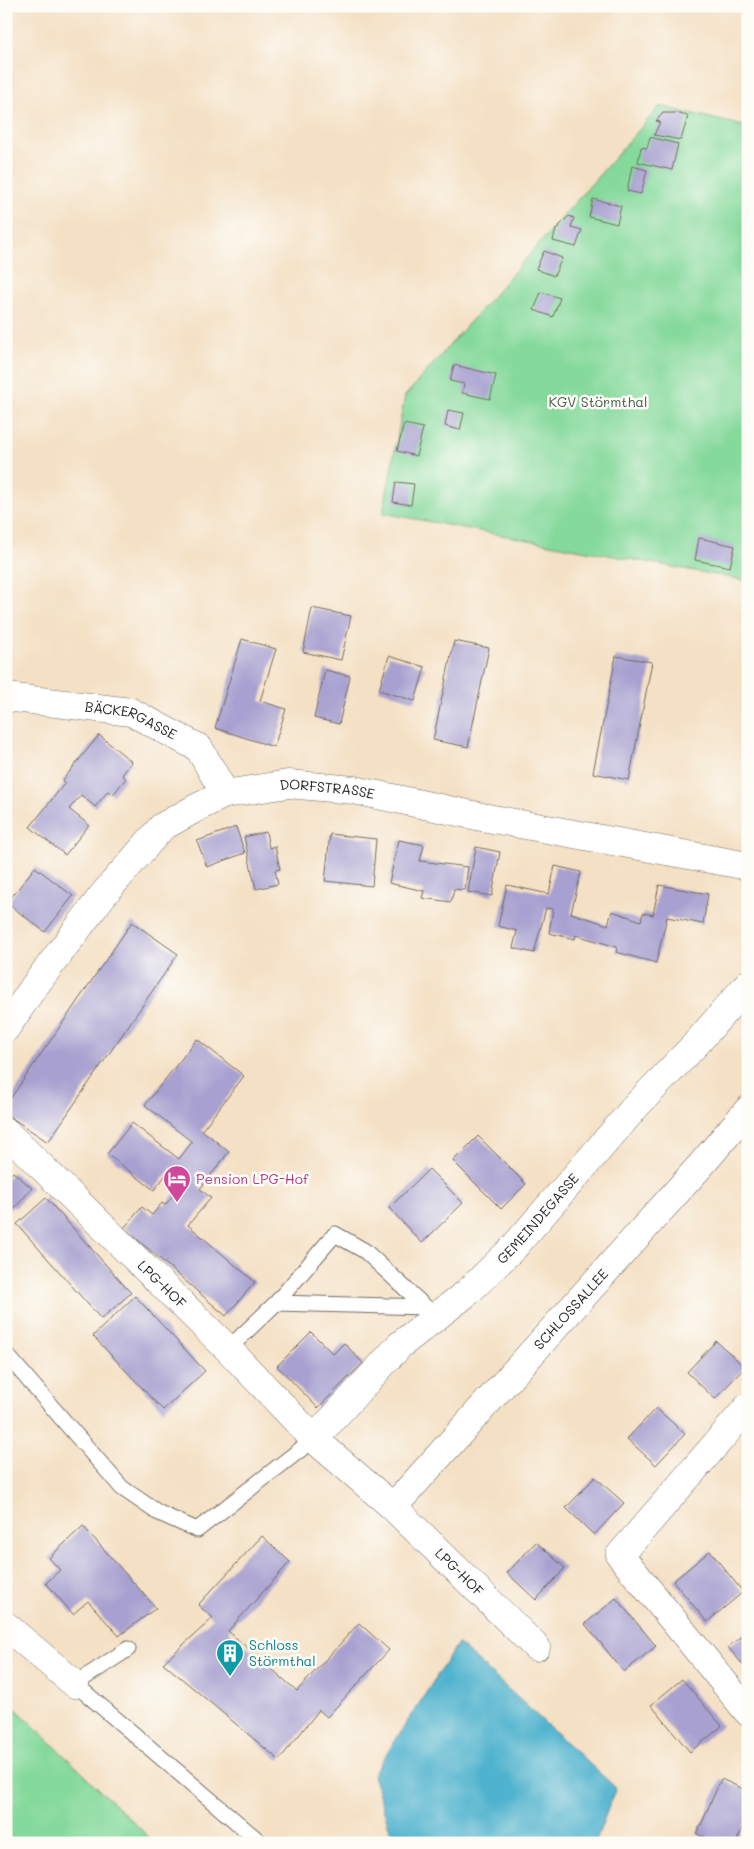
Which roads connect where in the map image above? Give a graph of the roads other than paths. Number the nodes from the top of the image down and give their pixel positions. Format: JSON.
{"nodes":[{"id":1,"x":6,"y":697,"type":"edge"},
{"id":2,"x":225,"y":794,"type":"junction"},
{"id":3,"x":748,"y":866,"type":"edge"},
{"id":4,"x":748,"y":984,"type":"edge"},
{"id":5,"x":6,"y":1028,"type":"edge"},
{"id":6,"x":748,"y":1110,"type":"edge"},
{"id":7,"x":6,"y":1132,"type":"edge"},
{"id":8,"x":276,"y":1303,"type":"junction"},
{"id":9,"x":431,"y":1312,"type":"junction"},
{"id":10,"x":228,"y":1349,"type":"junction"},
{"id":11,"x":6,"y":1354,"type":"edge"},
{"id":12,"x":748,"y":1407,"type":"edge"},
{"id":13,"x":314,"y":1439,"type":"junction"},
{"id":14,"x":392,"y":1507,"type":"junction"},
{"id":15,"x":6,"y":1626,"type":"edge"},
{"id":16,"x":536,"y":1647,"type":"dead end"},
{"id":17,"x":128,"y":1649,"type":"dead end"},
{"id":18,"x":75,"y":1684,"type":"junction"},
{"id":19,"x":748,"y":1712,"type":"edge"},
{"id":20,"x":261,"y":1843,"type":"edge"}],
"edges":[{"from":1,"to":2,"type":"street","name":"BÄCKERGASSE"},
{"from":2,"to":3,"type":"street","name":"DORFSTRASSE"},
{"from":2,"to":5,"type":"street","name":"DORFSTRASSE"},
{"from":4,"to":9,"type":"street","name":"GEMEINDEGASSE"},
{"from":6,"to":14,"type":"street","name":"SCHLOSSALLEE"},
{"from":7,"to":10,"type":"street","name":"LPG-HOF"},
{"from":8,"to":9,"type":"lane"},
{"from":8,"to":9,"type":"lane"},
{"from":8,"to":10,"type":"lane"},
{"from":9,"to":13,"type":"street","name":"GEMEINDEGASSE"},
{"from":10,"to":13,"type":"street","name":"LPG-HOF"},
{"from":11,"to":13,"type":"lane"},
{"from":12,"to":19,"type":"street"},
{"from":13,"to":14,"type":"street","name":"LPG-HOF"},
{"from":14,"to":16,"type":"street","name":"LPG-HOF"},
{"from":15,"to":18,"type":"street"},
{"from":17,"to":18,"type":"lane"},
{"from":18,"to":20,"type":"lane"}]}
